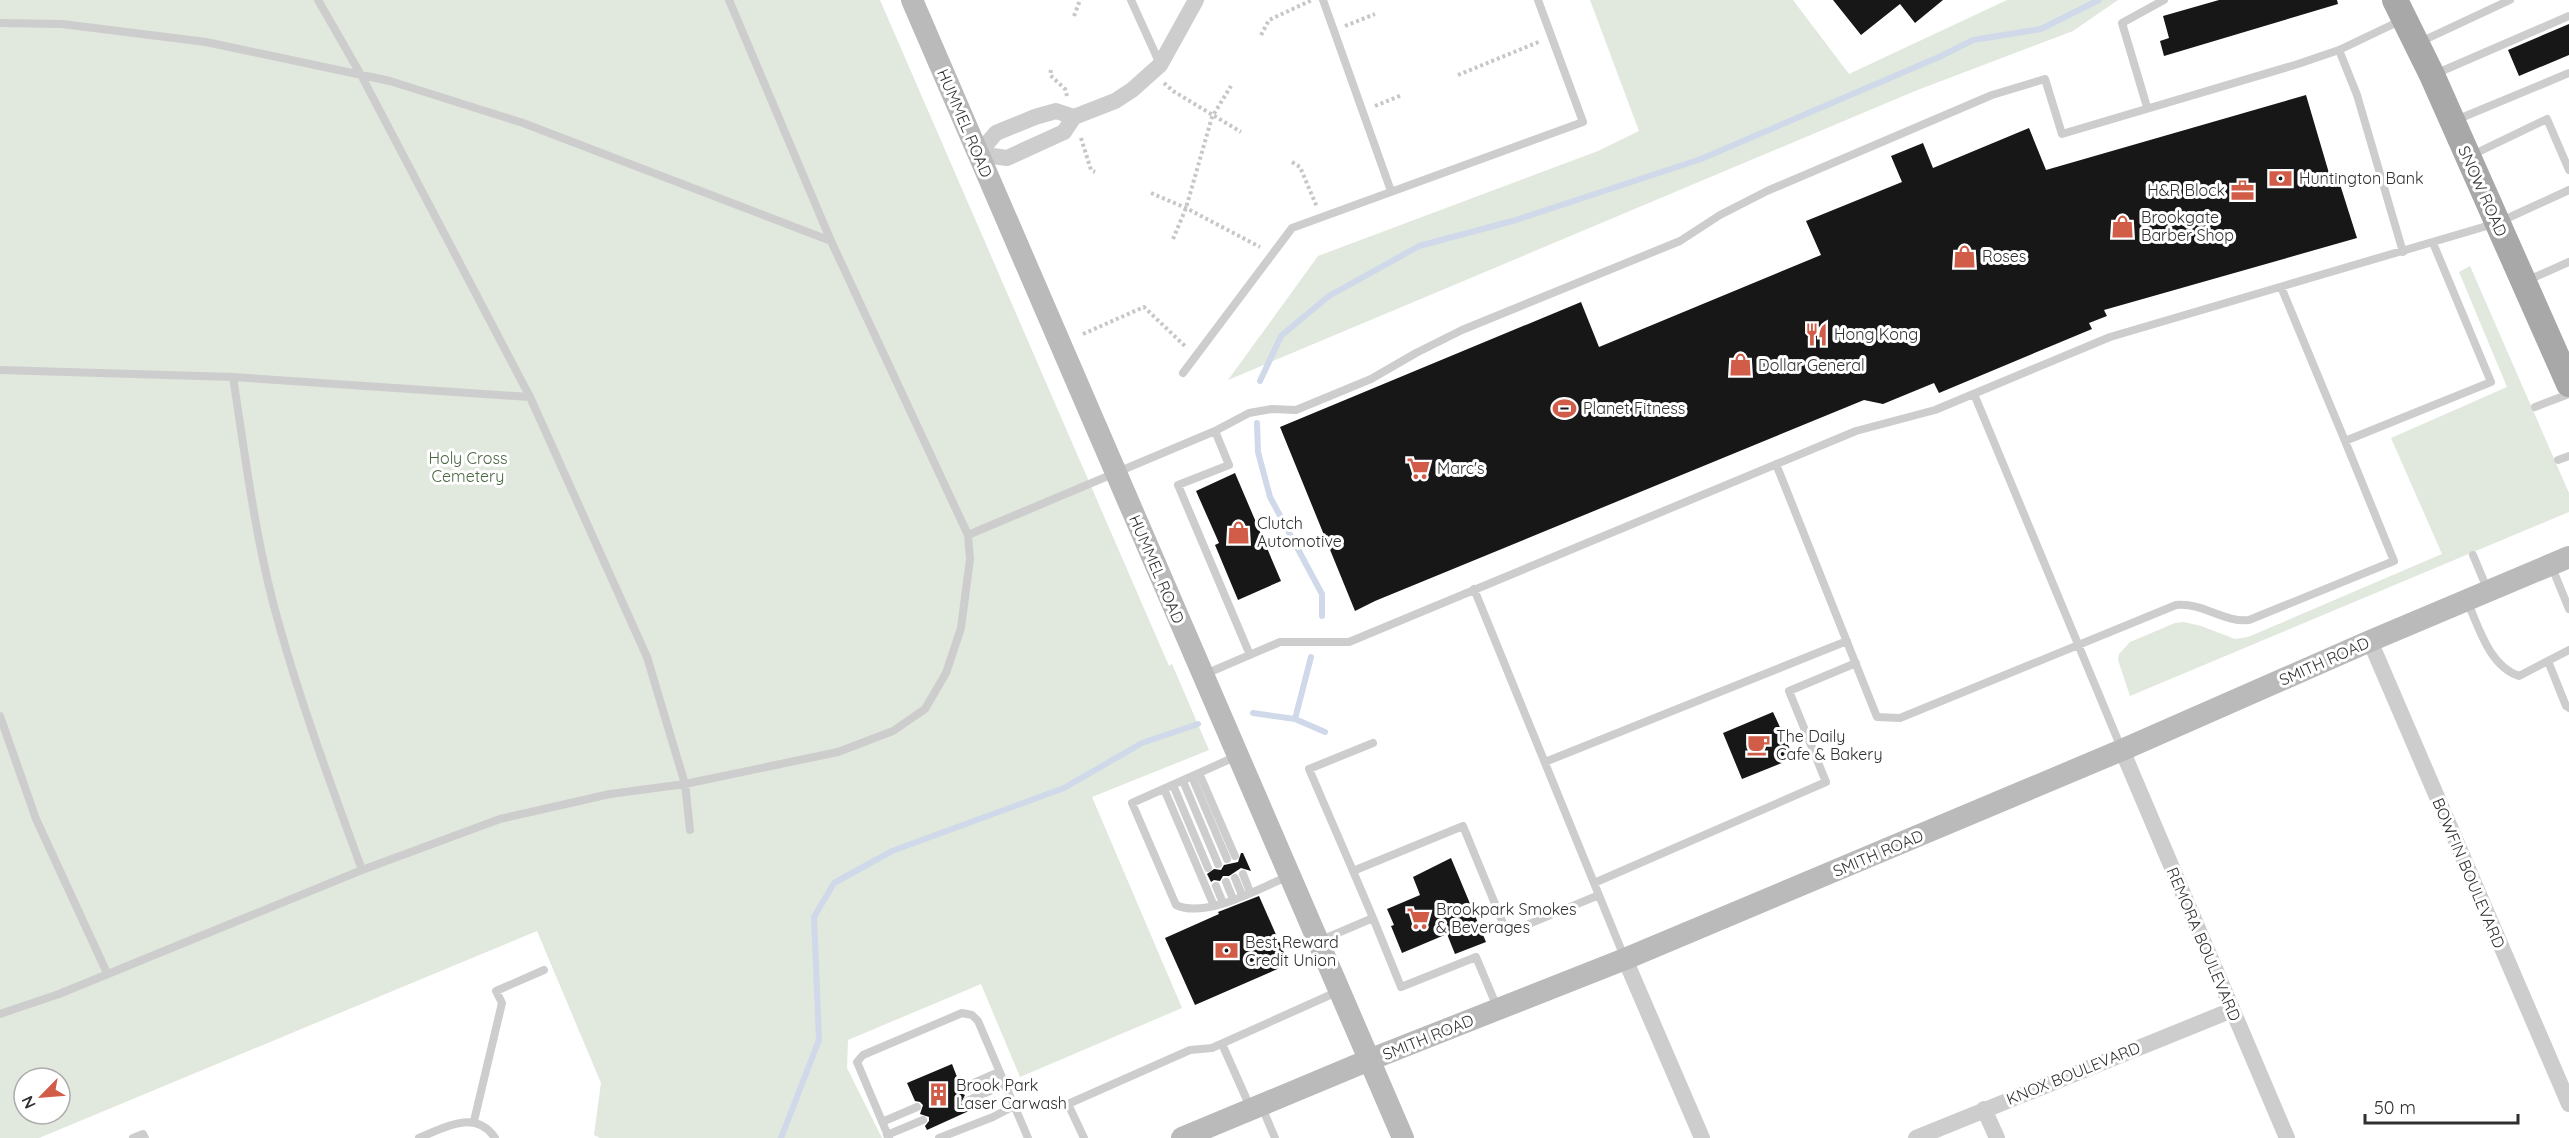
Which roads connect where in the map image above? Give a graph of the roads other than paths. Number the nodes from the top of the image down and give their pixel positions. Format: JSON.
{"nodes":[{"id":1,"x":318,"y":0,"type":"edge"},
{"id":2,"x":729,"y":0,"type":"edge"},
{"id":3,"x":912,"y":0,"type":"edge"},
{"id":4,"x":1131,"y":0,"type":"edge"},
{"id":5,"x":1196,"y":0,"type":"edge"},
{"id":6,"x":1323,"y":0,"type":"edge"},
{"id":7,"x":1538,"y":0,"type":"edge"},
{"id":8,"x":2164,"y":0,"type":"edge"},
{"id":9,"x":2510,"y":0,"type":"edge"},
{"id":10,"x":2399,"y":9,"type":"edge"},
{"id":11,"x":2569,"y":16,"type":"edge"},
{"id":12,"x":0,"y":24,"type":"edge"},
{"id":13,"x":2416,"y":43,"type":"junction"},
{"id":14,"x":2339,"y":50,"type":"junction"},
{"id":15,"x":1160,"y":65,"type":"junction"},
{"id":16,"x":2569,"y":73,"type":"edge"},
{"id":17,"x":361,"y":75,"type":"junction"},
{"id":18,"x":2432,"y":75,"type":"junction"},
{"id":19,"x":2147,"y":107,"type":"junction"},
{"id":20,"x":1074,"y":117,"type":"junction"},
{"id":21,"x":2453,"y":122,"type":"junction"},
{"id":22,"x":978,"y":154,"type":"junction"},
{"id":23,"x":2468,"y":157,"type":"junction"},
{"id":24,"x":2569,"y":170,"type":"edge"},
{"id":25,"x":2569,"y":190,"type":"edge"},
{"id":26,"x":1391,"y":191,"type":"junction"},
{"id":27,"x":2497,"y":223,"type":"junction"},
{"id":28,"x":831,"y":242,"type":"junction"},
{"id":29,"x":2433,"y":243,"type":"junction"},
{"id":30,"x":2403,"y":252,"type":"junction"},
{"id":31,"x":2569,"y":262,"type":"edge"},
{"id":32,"x":2523,"y":282,"type":"junction"},
{"id":33,"x":2281,"y":287,"type":"junction"},
{"id":34,"x":0,"y":370,"type":"edge"},
{"id":35,"x":1183,"y":373,"type":"dead end"},
{"id":36,"x":233,"y":377,"type":"junction"},
{"id":37,"x":2569,"y":384,"type":"edge"},
{"id":38,"x":1974,"y":394,"type":"junction"},
{"id":39,"x":2569,"y":394,"type":"edge"},
{"id":40,"x":530,"y":397,"type":"junction"},
{"id":41,"x":2535,"y":407,"type":"dead end"},
{"id":42,"x":1215,"y":430,"type":"junction"},
{"id":43,"x":2345,"y":441,"type":"junction"},
{"id":44,"x":2569,"y":456,"type":"edge"},
{"id":45,"x":2558,"y":460,"type":"dead end"},
{"id":46,"x":1776,"y":464,"type":"junction"},
{"id":47,"x":1116,"y":472,"type":"junction"},
{"id":48,"x":968,"y":535,"type":"junction"},
{"id":49,"x":2473,"y":555,"type":"dead end"},
{"id":50,"x":2560,"y":561,"type":"edge"},
{"id":51,"x":1474,"y":589,"type":"junction"},
{"id":52,"x":2488,"y":591,"type":"junction"},
{"id":53,"x":2467,"y":600,"type":"junction"},
{"id":54,"x":2569,"y":609,"type":"edge"},
{"id":55,"x":1847,"y":640,"type":"junction"},
{"id":56,"x":2370,"y":641,"type":"junction"},
{"id":57,"x":2078,"y":647,"type":"junction"},
{"id":58,"x":2569,"y":650,"type":"edge"},
{"id":59,"x":1250,"y":655,"type":"junction"},
{"id":60,"x":2548,"y":661,"type":"junction"},
{"id":61,"x":1856,"y":663,"type":"junction"},
{"id":62,"x":1203,"y":675,"type":"junction"},
{"id":63,"x":2569,"y":708,"type":"edge"},
{"id":64,"x":0,"y":716,"type":"edge"},
{"id":65,"x":1373,"y":742,"type":"dead end"},
{"id":66,"x":2122,"y":750,"type":"junction"},
{"id":67,"x":1238,"y":756,"type":"junction"},
{"id":68,"x":1545,"y":762,"type":"junction"},
{"id":69,"x":1196,"y":775,"type":"junction"},
{"id":70,"x":1183,"y":781,"type":"junction"},
{"id":71,"x":685,"y":784,"type":"junction"},
{"id":72,"x":1168,"y":787,"type":"junction"},
{"id":73,"x":690,"y":830,"type":"dead end"},
{"id":74,"x":1231,"y":858,"type":"dead end"},
{"id":75,"x":1218,"y":864,"type":"dead end"},
{"id":76,"x":1208,"y":868,"type":"dead end"},
{"id":77,"x":362,"y":870,"type":"junction"},
{"id":78,"x":1353,"y":871,"type":"junction"},
{"id":79,"x":1239,"y":876,"type":"dead end"},
{"id":80,"x":1290,"y":876,"type":"junction"},
{"id":81,"x":1226,"y":882,"type":"dead end"},
{"id":82,"x":1594,"y":883,"type":"junction"},
{"id":83,"x":1216,"y":886,"type":"dead end"},
{"id":84,"x":1246,"y":893,"type":"junction"},
{"id":85,"x":1599,"y":895,"type":"junction"},
{"id":86,"x":1233,"y":899,"type":"junction"},
{"id":87,"x":1223,"y":903,"type":"junction"},
{"id":88,"x":1214,"y":906,"type":"junction"},
{"id":89,"x":1373,"y":918,"type":"junction"},
{"id":90,"x":1318,"y":942,"type":"junction"},
{"id":91,"x":1625,"y":959,"type":"junction"},
{"id":92,"x":544,"y":970,"type":"dead end"},
{"id":93,"x":108,"y":973,"type":"junction"},
{"id":94,"x":1339,"y":991,"type":"junction"},
{"id":95,"x":1498,"y":1009,"type":"junction"},
{"id":96,"x":2232,"y":1010,"type":"junction"},
{"id":97,"x":0,"y":1014,"type":"edge"},
{"id":98,"x":1222,"y":1044,"type":"junction"},
{"id":99,"x":1369,"y":1060,"type":"junction"},
{"id":100,"x":999,"y":1072,"type":"junction"},
{"id":101,"x":1004,"y":1085,"type":"junction"},
{"id":102,"x":962,"y":1088,"type":"dead end"},
{"id":103,"x":968,"y":1101,"type":"dead end"},
{"id":104,"x":2569,"y":1104,"type":"edge"},
{"id":105,"x":1014,"y":1106,"type":"junction"},
{"id":106,"x":917,"y":1107,"type":"dead end"},
{"id":107,"x":1256,"y":1107,"type":"junction"},
{"id":108,"x":1984,"y":1109,"type":"junction"},
{"id":109,"x":922,"y":1120,"type":"dead end"},
{"id":110,"x":474,"y":1121,"type":"junction"},
{"id":111,"x":882,"y":1122,"type":"junction"},
{"id":112,"x":888,"y":1137,"type":"edge"},
{"id":113,"x":133,"y":1138,"type":"edge"},
{"id":114,"x":145,"y":1138,"type":"edge"},
{"id":115,"x":419,"y":1138,"type":"edge"},
{"id":116,"x":495,"y":1138,"type":"edge"},
{"id":117,"x":939,"y":1138,"type":"edge"},
{"id":118,"x":1028,"y":1138,"type":"edge"},
{"id":119,"x":1084,"y":1138,"type":"edge"},
{"id":120,"x":1182,"y":1138,"type":"edge"},
{"id":121,"x":1275,"y":1138,"type":"edge"},
{"id":122,"x":1403,"y":1138,"type":"edge"},
{"id":123,"x":1702,"y":1138,"type":"edge"},
{"id":124,"x":1916,"y":1138,"type":"edge"},
{"id":125,"x":1997,"y":1138,"type":"edge"},
{"id":126,"x":2287,"y":1138,"type":"edge"}],
"edges":[{"from":1,"to":17,"type":"lane"},
{"from":2,"to":28,"type":"lane"},
{"from":3,"to":22,"type":"main road","name":"HUMMEL ROAD"},
{"from":4,"to":15,"type":"lane"},
{"from":5,"to":15,"type":"street"},
{"from":6,"to":26,"type":"lane"},
{"from":7,"to":26,"type":"lane"},
{"from":8,"to":19,"type":"lane"},
{"from":9,"to":13,"type":"lane"},
{"from":10,"to":13,"type":"main road","name":"SNOW ROAD"},
{"from":10,"to":14,"type":"lane"},
{"from":11,"to":18,"type":"lane"},
{"from":12,"to":17,"type":"lane"},
{"from":13,"to":18,"type":"main road","name":"SNOW ROAD"},
{"from":14,"to":19,"type":"lane"},
{"from":14,"to":30,"type":"lane"},
{"from":15,"to":20,"type":"street"},
{"from":16,"to":21,"type":"lane"},
{"from":17,"to":28,"type":"lane"},
{"from":17,"to":40,"type":"lane"},
{"from":18,"to":21,"type":"main road","name":"SNOW ROAD"},
{"from":19,"to":42,"type":"lane"},
{"from":20,"to":22,"type":"street"},
{"from":20,"to":22,"type":"street"},
{"from":21,"to":23,"type":"main road","name":"SNOW ROAD"},
{"from":22,"to":47,"type":"main road","name":"HUMMEL ROAD"},
{"from":23,"to":24,"type":"lane"},
{"from":23,"to":27,"type":"main road","name":"SNOW ROAD"},
{"from":25,"to":27,"type":"lane"},
{"from":26,"to":35,"type":"lane"},
{"from":27,"to":29,"type":"lane"},
{"from":27,"to":32,"type":"main road","name":"SNOW ROAD"},
{"from":28,"to":48,"type":"lane"},
{"from":29,"to":30,"type":"lane"},
{"from":29,"to":43,"type":"lane"},
{"from":30,"to":33,"type":"lane"},
{"from":31,"to":32,"type":"lane"},
{"from":32,"to":37,"type":"main road","name":"SNOW ROAD"},
{"from":33,"to":38,"type":"lane"},
{"from":33,"to":43,"type":"lane"},
{"from":34,"to":36,"type":"lane"},
{"from":36,"to":40,"type":"lane"},
{"from":36,"to":77,"type":"lane"},
{"from":38,"to":46,"type":"lane"},
{"from":38,"to":57,"type":"lane"},
{"from":39,"to":41,"type":"lane"},
{"from":40,"to":71,"type":"lane"},
{"from":42,"to":47,"type":"lane"},
{"from":42,"to":59,"type":"lane"},
{"from":43,"to":57,"type":"lane"},
{"from":44,"to":45,"type":"lane"},
{"from":46,"to":51,"type":"lane"},
{"from":46,"to":55,"type":"lane"},
{"from":47,"to":48,"type":"lane"},
{"from":47,"to":62,"type":"main road","name":"HUMMEL ROAD"},
{"from":48,"to":71,"type":"lane"},
{"from":49,"to":52,"type":"lane"},
{"from":50,"to":52,"type":"main road","name":"SMITH ROAD"},
{"from":50,"to":54,"type":"lane"},
{"from":51,"to":59,"type":"lane"},
{"from":51,"to":68,"type":"lane"},
{"from":52,"to":53,"type":"main road","name":"SMITH ROAD"},
{"from":53,"to":56,"type":"main road","name":"SMITH ROAD"},
{"from":53,"to":60,"type":"lane"},
{"from":55,"to":61,"type":"lane"},
{"from":55,"to":68,"type":"lane"},
{"from":56,"to":66,"type":"main road","name":"SMITH ROAD"},
{"from":56,"to":104,"type":"street","name":"BOWFIN BOULEVARD"},
{"from":57,"to":61,"type":"lane"},
{"from":57,"to":66,"type":"lane"},
{"from":58,"to":60,"type":"lane"},
{"from":59,"to":62,"type":"lane"},
{"from":60,"to":63,"type":"lane"},
{"from":61,"to":82,"type":"lane"},
{"from":62,"to":67,"type":"main road","name":"HUMMEL ROAD"},
{"from":64,"to":93,"type":"lane"},
{"from":65,"to":78,"type":"lane"},
{"from":66,"to":91,"type":"main road","name":"SMITH ROAD"},
{"from":66,"to":96,"type":"street","name":"REMORA BOULEVARD"},
{"from":67,"to":69,"type":"lane"},
{"from":67,"to":80,"type":"main road","name":"HUMMEL ROAD"},
{"from":68,"to":82,"type":"lane"},
{"from":69,"to":70,"type":"lane"},
{"from":69,"to":74,"type":"lane"},
{"from":70,"to":72,"type":"lane"},
{"from":70,"to":75,"type":"lane"},
{"from":71,"to":73,"type":"lane"},
{"from":71,"to":77,"type":"lane"},
{"from":72,"to":76,"type":"lane"},
{"from":72,"to":88,"type":"lane"},
{"from":72,"to":88,"type":"lane"},
{"from":77,"to":93,"type":"lane"},
{"from":78,"to":85,"type":"lane"},
{"from":78,"to":89,"type":"lane"},
{"from":79,"to":84,"type":"lane"},
{"from":80,"to":84,"type":"lane"},
{"from":80,"to":90,"type":"main road","name":"HUMMEL ROAD"},
{"from":81,"to":86,"type":"lane"},
{"from":82,"to":85,"type":"lane"},
{"from":83,"to":87,"type":"lane"},
{"from":84,"to":86,"type":"lane"},
{"from":85,"to":91,"type":"lane"},
{"from":86,"to":87,"type":"lane"},
{"from":87,"to":88,"type":"lane"},
{"from":89,"to":90,"type":"lane"},
{"from":89,"to":95,"type":"lane"},
{"from":90,"to":94,"type":"main road","name":"HUMMEL ROAD"},
{"from":91,"to":95,"type":"main road","name":"SMITH ROAD"},
{"from":91,"to":123,"type":"street"},
{"from":92,"to":110,"type":"lane"},
{"from":93,"to":97,"type":"lane"},
{"from":94,"to":98,"type":"lane"},
{"from":94,"to":99,"type":"main road","name":"HUMMEL ROAD"},
{"from":95,"to":99,"type":"main road","name":"SMITH ROAD"},
{"from":96,"to":108,"type":"street","name":"KNOX BOULEVARD"},
{"from":96,"to":126,"type":"street","name":"REMORA BOULEVARD"},
{"from":98,"to":107,"type":"lane"},
{"from":98,"to":119,"type":"lane"},
{"from":99,"to":107,"type":"main road","name":"SMITH ROAD"},
{"from":99,"to":122,"type":"main road","name":"HUMMEL ROAD"},
{"from":100,"to":101,"type":"lane"},
{"from":100,"to":102,"type":"lane"},
{"from":100,"to":111,"type":"lane"},
{"from":101,"to":103,"type":"lane"},
{"from":101,"to":105,"type":"lane"},
{"from":105,"to":117,"type":"lane"},
{"from":105,"to":118,"type":"lane"},
{"from":106,"to":111,"type":"lane"},
{"from":107,"to":120,"type":"main road","name":"SMITH ROAD"},
{"from":107,"to":121,"type":"lane"},
{"from":108,"to":124,"type":"street","name":"KNOX BOULEVARD"},
{"from":108,"to":125,"type":"street"},
{"from":109,"to":112,"type":"lane"},
{"from":110,"to":115,"type":"lane"},
{"from":110,"to":116,"type":"lane"},
{"from":111,"to":112,"type":"lane"},
{"from":113,"to":114,"type":"lane"}]}
